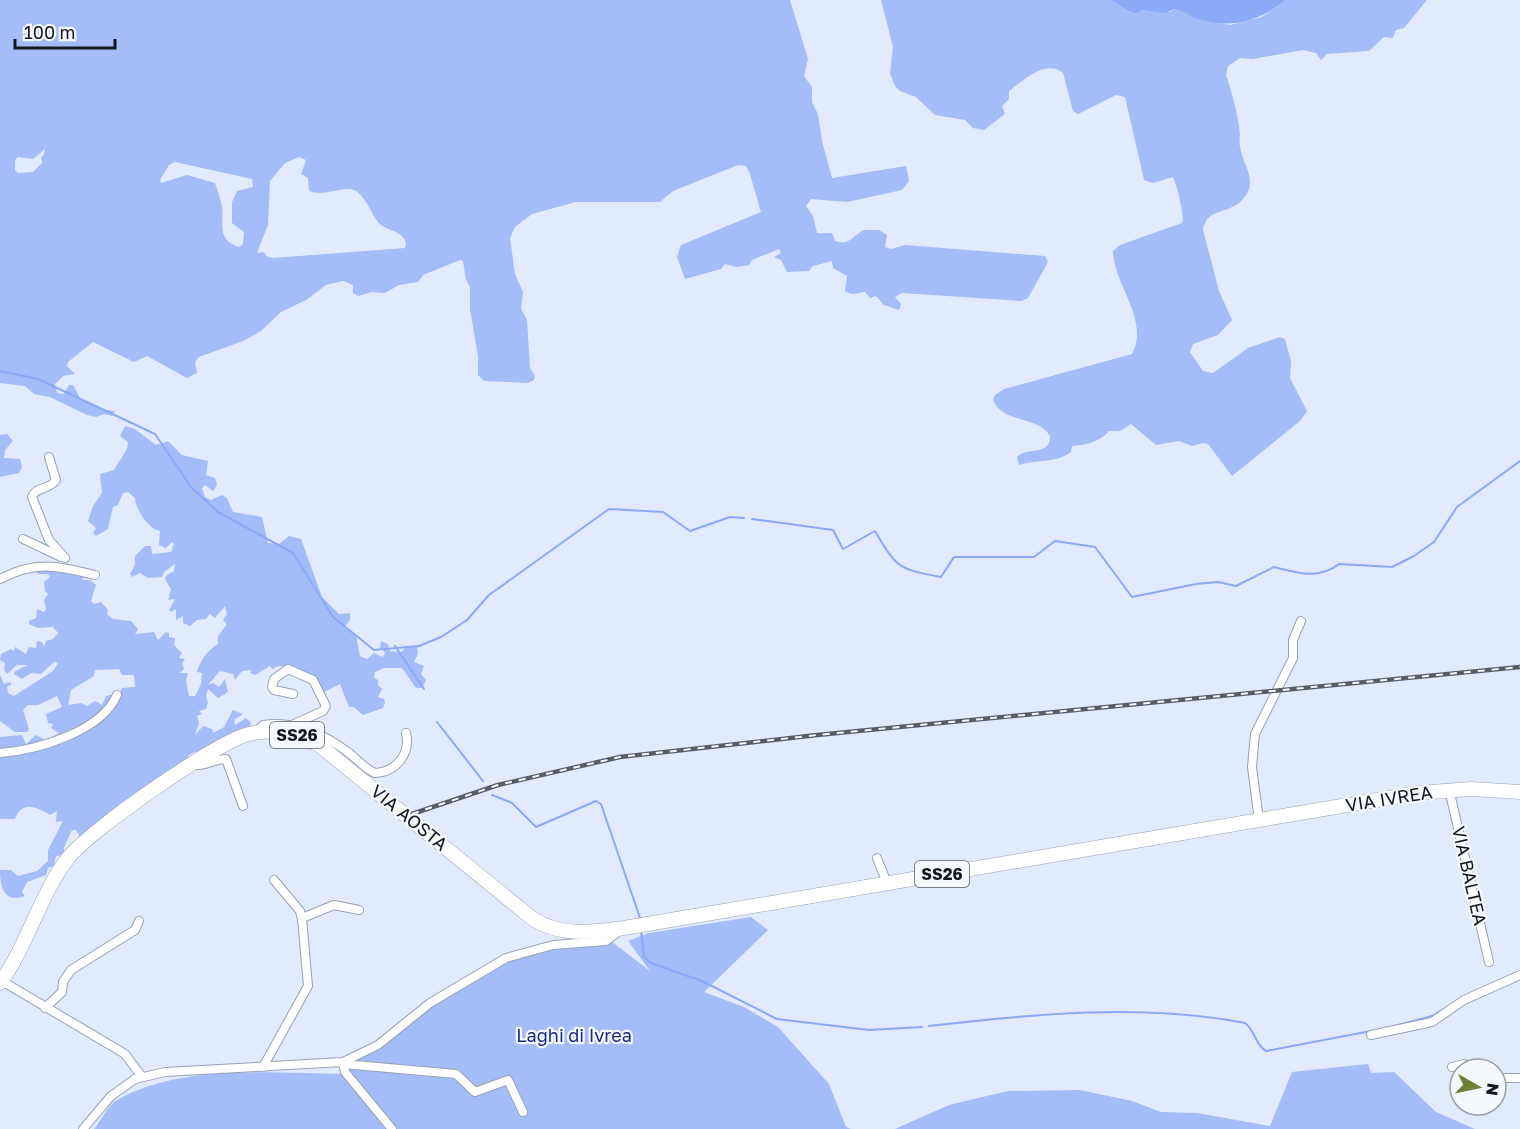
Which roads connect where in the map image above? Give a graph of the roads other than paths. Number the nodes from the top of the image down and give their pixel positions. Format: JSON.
{"nodes":[{"id":1,"x":49,"y":457,"type":"dead end"},
{"id":2,"x":23,"y":538,"type":"dead end"},
{"id":3,"x":65,"y":558,"type":"junction"},
{"id":4,"x":61,"y":567,"type":"junction"},
{"id":5,"x":95,"y":575,"type":"dead end"},
{"id":6,"x":0,"y":579,"type":"edge"},
{"id":7,"x":1301,"y":621,"type":"dead end"},
{"id":8,"x":1285,"y":631,"type":"dead end"},
{"id":9,"x":1293,"y":640,"type":"junction"},
{"id":10,"x":293,"y":694,"type":"dead end"},
{"id":11,"x":117,"y":695,"type":"dead end"},
{"id":12,"x":290,"y":726,"type":"junction"},
{"id":13,"x":256,"y":732,"type":"junction"},
{"id":14,"x":406,"y":733,"type":"dead end"},
{"id":15,"x":0,"y":753,"type":"edge"},
{"id":16,"x":192,"y":765,"type":"junction"},
{"id":17,"x":1449,"y":789,"type":"junction"},
{"id":18,"x":1520,"y":792,"type":"edge"},
{"id":19,"x":243,"y":806,"type":"dead end"},
{"id":20,"x":1259,"y":820,"type":"junction"},
{"id":21,"x":878,"y":858,"type":"dead end"},
{"id":22,"x":274,"y":880,"type":"dead end"},
{"id":23,"x":887,"y":883,"type":"junction"},
{"id":24,"x":358,"y":910,"type":"dead end"},
{"id":25,"x":302,"y":920,"type":"junction"},
{"id":26,"x":139,"y":921,"type":"dead end"},
{"id":27,"x":624,"y":928,"type":"junction"},
{"id":28,"x":1489,"y":962,"type":"dead end"},
{"id":29,"x":1520,"y":975,"type":"edge"},
{"id":30,"x":1,"y":982,"type":"edge"},
{"id":31,"x":45,"y":1008,"type":"junction"},
{"id":32,"x":1371,"y":1035,"type":"dead end"},
{"id":33,"x":343,"y":1063,"type":"junction"},
{"id":34,"x":263,"y":1067,"type":"junction"},
{"id":35,"x":142,"y":1077,"type":"junction"},
{"id":36,"x":523,"y":1112,"type":"dead end"},
{"id":37,"x":83,"y":1129,"type":"edge"},
{"id":38,"x":392,"y":1129,"type":"edge"}],
"edges":[{"from":1,"to":3,"type":"street"},
{"from":2,"to":3,"type":"street"},
{"from":3,"to":4,"type":"street"},
{"from":4,"to":5,"type":"street"},
{"from":4,"to":6,"type":"street"},
{"from":7,"to":9,"type":"street"},
{"from":8,"to":9,"type":"street"},
{"from":9,"to":20,"type":"street"},
{"from":10,"to":12,"type":"street"},
{"from":11,"to":15,"type":"street"},
{"from":12,"to":13,"type":"street"},
{"from":12,"to":14,"type":"street"},
{"from":13,"to":16,"type":"main road","name":"VIA AOSTA","number":"SS26"},
{"from":13,"to":27,"type":"main road","name":"VIA AOSTA","number":"SS26"},
{"from":16,"to":19,"type":"street","name":"VIA AOSTA"},
{"from":16,"to":30,"type":"main road","name":"VIA AOSTA","number":"SS26"},
{"from":17,"to":18,"type":"main road","name":"VIA IVREA","number":"SS26"},
{"from":17,"to":20,"type":"main road","name":"VIA IVREA","number":"SS26"},
{"from":17,"to":28,"type":"street","name":"VIA BALTEA"},
{"from":20,"to":23,"type":"main road","number":"SS26"},
{"from":21,"to":23,"type":"street"},
{"from":22,"to":25,"type":"street"},
{"from":23,"to":27,"type":"main road","number":"SS26"},
{"from":24,"to":25,"type":"street"},
{"from":25,"to":34,"type":"street"},
{"from":26,"to":31,"type":"street"},
{"from":27,"to":33,"type":"street"},
{"from":29,"to":32,"type":"street"},
{"from":30,"to":31,"type":"street"},
{"from":31,"to":35,"type":"street"},
{"from":33,"to":34,"type":"street"},
{"from":33,"to":36,"type":"street"},
{"from":33,"to":38,"type":"street"},
{"from":34,"to":35,"type":"street"},
{"from":35,"to":37,"type":"street"}]}
